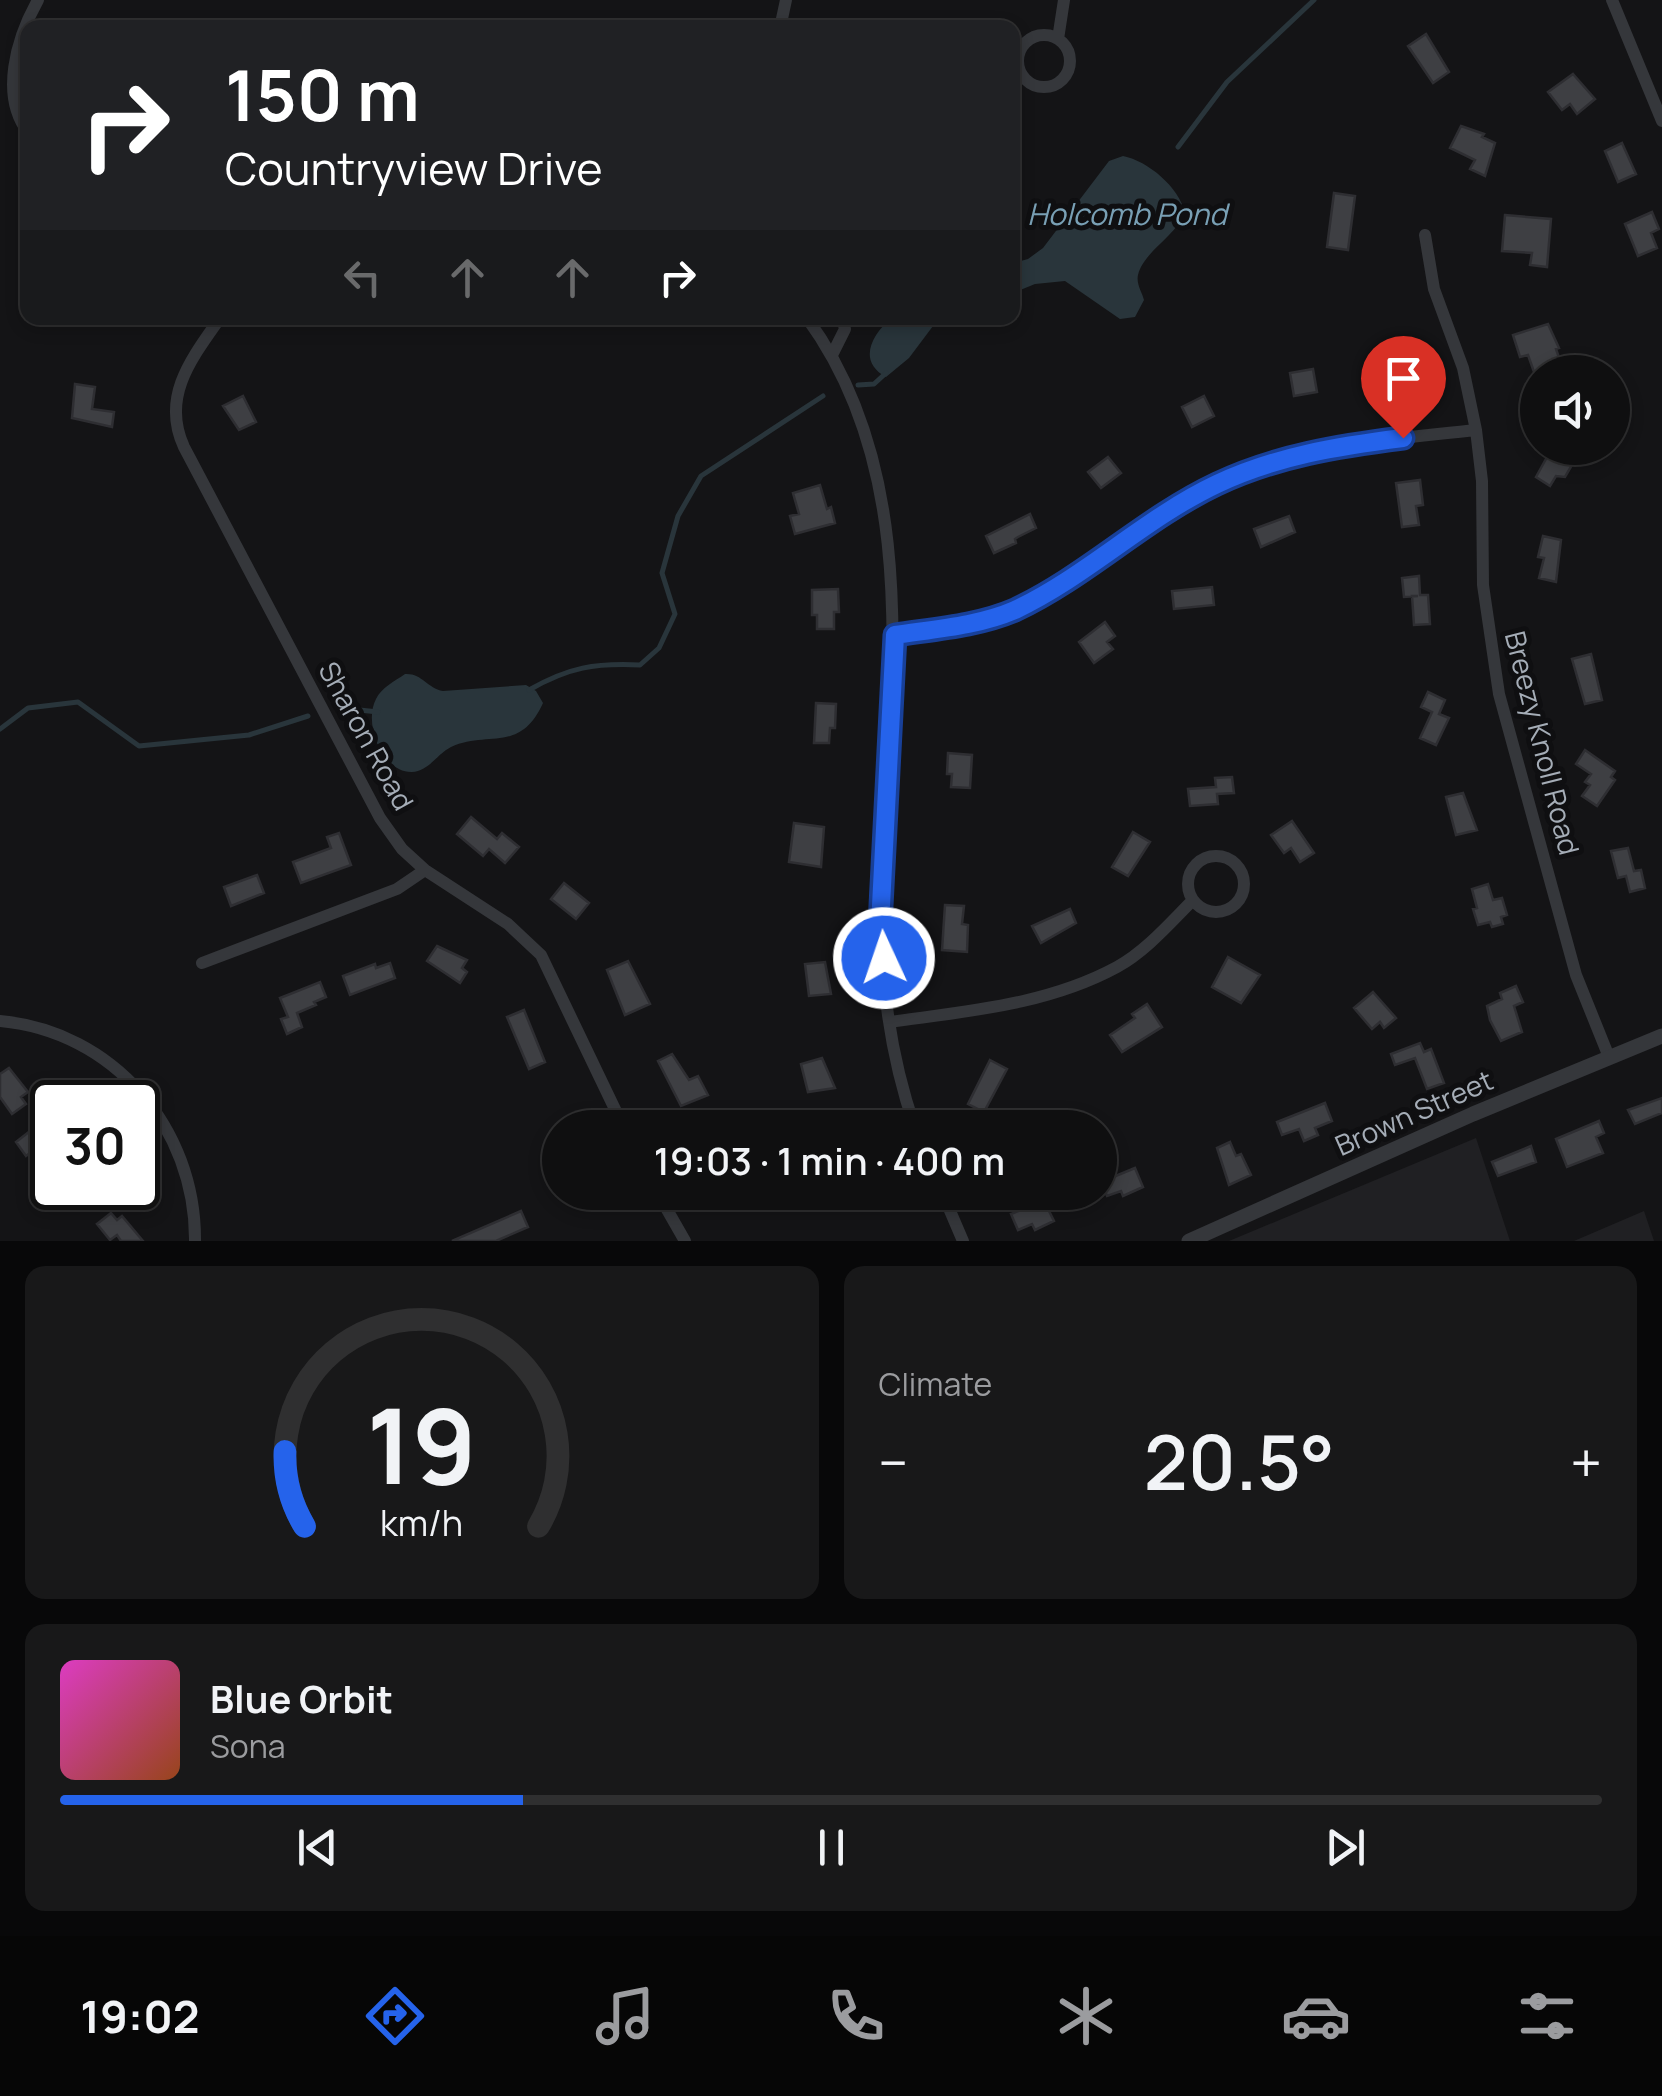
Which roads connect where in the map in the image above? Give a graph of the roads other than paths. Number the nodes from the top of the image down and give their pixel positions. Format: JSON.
{"nodes":[{"id":1,"x":1064,"y":0,"type":"edge"},
{"id":2,"x":1612,"y":0,"type":"edge"},
{"id":3,"x":20,"y":31,"type":"edge"},
{"id":4,"x":1058,"y":38,"type":"junction"},
{"id":5,"x":1020,"y":50,"type":"edge"},
{"id":6,"x":1020,"y":71,"type":"edge"},
{"id":7,"x":4,"y":111,"type":"edge"},
{"id":8,"x":1662,"y":122,"type":"edge"},
{"id":9,"x":1425,"y":235,"type":"dead end"},
{"id":10,"x":215,"y":325,"type":"edge"},
{"id":11,"x":812,"y":325,"type":"edge"},
{"id":12,"x":844,"y":325,"type":"edge"},
{"id":13,"x":833,"y":353,"type":"junction"},
{"id":14,"x":1476,"y":430,"type":"junction"},
{"id":15,"x":895,"y":635,"type":"junction"},
{"id":16,"x":425,"y":870,"type":"junction"},
{"id":17,"x":1193,"y":900,"type":"junction"},
{"id":18,"x":202,"y":963,"type":"dead end"},
{"id":19,"x":0,"y":1021,"type":"edge"},
{"id":20,"x":890,"y":1022,"type":"junction"},
{"id":21,"x":1662,"y":1036,"type":"edge"},
{"id":22,"x":1609,"y":1057,"type":"junction"},
{"id":23,"x":615,"y":1110,"type":"edge"},
{"id":24,"x":909,"y":1110,"type":"edge"},
{"id":25,"x":667,"y":1210,"type":"edge"},
{"id":26,"x":950,"y":1210,"type":"edge"},
{"id":27,"x":196,"y":1241,"type":"edge"},
{"id":28,"x":685,"y":1241,"type":"edge"},
{"id":29,"x":963,"y":1241,"type":"edge"},
{"id":30,"x":1189,"y":1241,"type":"edge"}],
"edges":[{"from":1,"to":4,"type":"street"},
{"from":2,"to":8,"type":"street"},
{"from":3,"to":7,"type":"street"},
{"from":4,"to":5,"type":"street"},
{"from":4,"to":6,"type":"street"},
{"from":9,"to":14,"type":"street","name":"Breezy Knoll Road"},
{"from":10,"to":16,"type":"street","name":"Sharon Road"},
{"from":11,"to":13,"type":"street"},
{"from":12,"to":13,"type":"street"},
{"from":13,"to":15,"type":"street"},
{"from":14,"to":15,"type":"street"},
{"from":14,"to":22,"type":"street","name":"Breezy Knoll Road"},
{"from":15,"to":20,"type":"street"},
{"from":16,"to":18,"type":"street"},
{"from":16,"to":23,"type":"street","name":"Sharon Road"},
{"from":17,"to":17,"type":"street"},
{"from":17,"to":20,"type":"street"},
{"from":19,"to":27,"type":"street"},
{"from":20,"to":24,"type":"street"},
{"from":21,"to":22,"type":"street","name":"Brown Street"},
{"from":22,"to":30,"type":"street","name":"Brown Street"},
{"from":25,"to":28,"type":"street"},
{"from":26,"to":29,"type":"street"}]}
